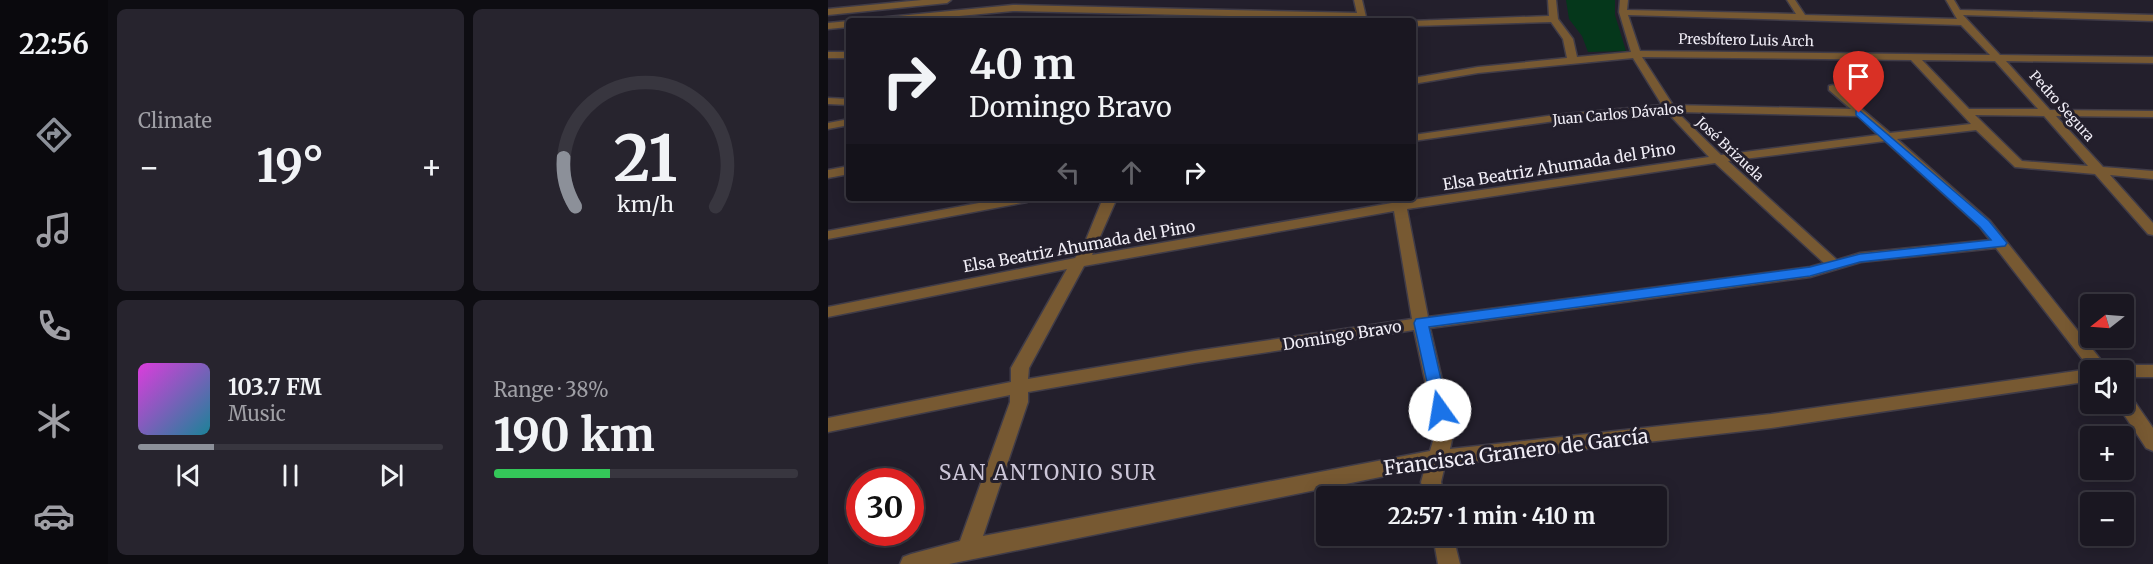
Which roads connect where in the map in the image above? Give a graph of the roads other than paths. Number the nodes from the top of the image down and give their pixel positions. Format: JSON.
{"nodes":[{"id":1,"x":947,"y":0,"type":"edge"},
{"id":2,"x":994,"y":0,"type":"edge"},
{"id":3,"x":1078,"y":0,"type":"edge"},
{"id":4,"x":1156,"y":0,"type":"edge"},
{"id":5,"x":1358,"y":0,"type":"edge"},
{"id":6,"x":1552,"y":0,"type":"edge"},
{"id":7,"x":1791,"y":0,"type":"edge"},
{"id":8,"x":1950,"y":0,"type":"edge"},
{"id":9,"x":1252,"y":1,"type":"edge"},
{"id":10,"x":1623,"y":6,"type":"edge"},
{"id":11,"x":1041,"y":9,"type":"junction"},
{"id":12,"x":984,"y":10,"type":"junction"},
{"id":13,"x":1062,"y":10,"type":"junction"},
{"id":14,"x":1142,"y":11,"type":"junction"},
{"id":15,"x":828,"y":12,"type":"edge"},
{"id":16,"x":1956,"y":12,"type":"junction"},
{"id":17,"x":1241,"y":13,"type":"junction"},
{"id":18,"x":1802,"y":17,"type":"junction"},
{"id":19,"x":906,"y":18,"type":"edge"},
{"id":20,"x":1028,"y":18,"type":"edge"},
{"id":21,"x":1134,"y":18,"type":"edge"},
{"id":22,"x":1237,"y":18,"type":"edge"},
{"id":23,"x":1342,"y":18,"type":"edge"},
{"id":24,"x":1362,"y":18,"type":"edge"},
{"id":25,"x":2153,"y":18,"type":"edge"},
{"id":26,"x":1554,"y":19,"type":"junction"},
{"id":27,"x":1963,"y":22,"type":"junction"},
{"id":28,"x":1416,"y":23,"type":"edge"},
{"id":29,"x":846,"y":24,"type":"edge"},
{"id":30,"x":828,"y":26,"type":"edge"},
{"id":31,"x":1636,"y":54,"type":"junction"},
{"id":32,"x":828,"y":55,"type":"edge"},
{"id":33,"x":846,"y":55,"type":"edge"},
{"id":34,"x":1915,"y":58,"type":"junction"},
{"id":35,"x":1572,"y":59,"type":"junction"},
{"id":36,"x":1999,"y":59,"type":"junction"},
{"id":37,"x":2153,"y":60,"type":"edge"},
{"id":38,"x":1416,"y":80,"type":"edge"},
{"id":39,"x":1833,"y":88,"type":"dead end"},
{"id":40,"x":828,"y":101,"type":"edge"},
{"id":41,"x":846,"y":102,"type":"edge"},
{"id":42,"x":1668,"y":108,"type":"junction"},
{"id":43,"x":1965,"y":112,"type":"junction"},
{"id":44,"x":1859,"y":113,"type":"junction"},
{"id":45,"x":2048,"y":113,"type":"junction"},
{"id":46,"x":2153,"y":114,"type":"edge"},
{"id":47,"x":846,"y":123,"type":"edge"},
{"id":48,"x":828,"y":126,"type":"edge"},
{"id":49,"x":1979,"y":126,"type":"junction"},
{"id":50,"x":1886,"y":137,"type":"junction"},
{"id":51,"x":1416,"y":138,"type":"edge"},
{"id":52,"x":1717,"y":158,"type":"junction"},
{"id":53,"x":846,"y":171,"type":"edge"},
{"id":54,"x":2101,"y":171,"type":"junction"},
{"id":55,"x":828,"y":174,"type":"edge"},
{"id":56,"x":2153,"y":175,"type":"edge"},
{"id":57,"x":1416,"y":200,"type":"edge"},
{"id":58,"x":1011,"y":201,"type":"edge"},
{"id":59,"x":1109,"y":201,"type":"edge"},
{"id":60,"x":1399,"y":202,"type":"edge"},
{"id":61,"x":2153,"y":231,"type":"edge"},
{"id":62,"x":828,"y":235,"type":"edge"},
{"id":63,"x":2000,"y":243,"type":"junction"},
{"id":64,"x":1081,"y":260,"type":"junction"},
{"id":65,"x":1834,"y":265,"type":"junction"},
{"id":66,"x":828,"y":312,"type":"edge"},
{"id":67,"x":1421,"y":323,"type":"junction"},
{"id":68,"x":2093,"y":360,"type":"edge"},
{"id":69,"x":2134,"y":371,"type":"edge"},
{"id":70,"x":2153,"y":371,"type":"edge"},
{"id":71,"x":2080,"y":377,"type":"edge"},
{"id":72,"x":1018,"y":386,"type":"junction"},
{"id":73,"x":2133,"y":414,"type":"edge"},
{"id":74,"x":828,"y":425,"type":"edge"},
{"id":75,"x":2153,"y":443,"type":"edge"},
{"id":76,"x":1437,"y":458,"type":"junction"},
{"id":77,"x":1432,"y":486,"type":"edge"},
{"id":78,"x":1445,"y":546,"type":"edge"},
{"id":79,"x":968,"y":549,"type":"junction"},
{"id":80,"x":911,"y":564,"type":"edge"},
{"id":81,"x":1449,"y":564,"type":"edge"}],
"edges":[{"from":1,"to":15,"type":"street"},
{"from":2,"to":12,"type":"street"},
{"from":3,"to":13,"type":"street"},
{"from":4,"to":14,"type":"street"},
{"from":5,"to":24,"type":"street"},
{"from":6,"to":26,"type":"street"},
{"from":7,"to":18,"type":"street"},
{"from":8,"to":16,"type":"street","name":"Pedro Segura"},
{"from":9,"to":17,"type":"street"},
{"from":10,"to":18,"type":"street"},
{"from":10,"to":31,"type":"street","name":"José Brizuela"},
{"from":11,"to":12,"type":"street"},
{"from":11,"to":13,"type":"street"},
{"from":11,"to":20,"type":"street"},
{"from":12,"to":19,"type":"street"},
{"from":13,"to":14,"type":"street"},
{"from":14,"to":17,"type":"street"},
{"from":14,"to":21,"type":"street"},
{"from":16,"to":25,"type":"street"},
{"from":16,"to":27,"type":"street","name":"Pedro Segura"},
{"from":17,"to":22,"type":"street"},
{"from":17,"to":23,"type":"street"},
{"from":18,"to":27,"type":"street"},
{"from":26,"to":28,"type":"street"},
{"from":26,"to":35,"type":"street"},
{"from":27,"to":36,"type":"street","name":"Pedro Segura"},
{"from":29,"to":30,"type":"street"},
{"from":31,"to":34,"type":"street","name":"Presbítero Luis Arch"},
{"from":31,"to":35,"type":"street","name":"Presbítero Luis Arch"},
{"from":31,"to":42,"type":"street","name":"José Brizuela"},
{"from":32,"to":33,"type":"street"},
{"from":34,"to":36,"type":"street","name":"Presbítero Luis Arch"},
{"from":34,"to":43,"type":"street"},
{"from":35,"to":38,"type":"street","name":"Presbítero Luis Arch"},
{"from":36,"to":37,"type":"street","name":"Presbítero Luis Arch"},
{"from":36,"to":45,"type":"street","name":"Pedro Segura"},
{"from":39,"to":44,"type":"street"},
{"from":40,"to":41,"type":"street"},
{"from":42,"to":44,"type":"street","name":"Juan Carlos Dávalos"},
{"from":42,"to":51,"type":"street","name":"Juan Carlos Dávalos"},
{"from":42,"to":52,"type":"street","name":"José Brizuela"},
{"from":43,"to":45,"type":"street"},
{"from":43,"to":49,"type":"street"},
{"from":44,"to":50,"type":"street"},
{"from":45,"to":46,"type":"street"},
{"from":45,"to":54,"type":"street","name":"Pedro Segura"},
{"from":47,"to":48,"type":"street"},
{"from":49,"to":50,"type":"street","name":"Elsa Beatriz Ahumada del Pino"},
{"from":49,"to":54,"type":"street"},
{"from":50,"to":52,"type":"street","name":"Elsa Beatriz Ahumada del Pino"},
{"from":50,"to":63,"type":"street"},
{"from":52,"to":57,"type":"street","name":"Elsa Beatriz Ahumada del Pino"},
{"from":52,"to":65,"type":"street","name":"José Brizuela"},
{"from":53,"to":55,"type":"street"},
{"from":54,"to":56,"type":"street"},
{"from":54,"to":61,"type":"street","name":"Pedro Segura"},
{"from":58,"to":62,"type":"street"},
{"from":59,"to":64,"type":"street"},
{"from":60,"to":64,"type":"street","name":"Elsa Beatriz Ahumada del Pino"},
{"from":60,"to":67,"type":"street"},
{"from":63,"to":65,"type":"street","name":"Domingo Bravo"},
{"from":63,"to":68,"type":"street"},
{"from":64,"to":66,"type":"street","name":"Elsa Beatriz Ahumada del Pino"},
{"from":64,"to":72,"type":"street"},
{"from":65,"to":67,"type":"street","name":"Domingo Bravo"},
{"from":67,"to":72,"type":"street","name":"Domingo Bravo"},
{"from":67,"to":76,"type":"street"},
{"from":69,"to":70,"type":"street"},
{"from":71,"to":76,"type":"street","name":"Francisca Granero de García"},
{"from":72,"to":74,"type":"street","name":"Domingo Bravo"},
{"from":72,"to":79,"type":"street"},
{"from":73,"to":75,"type":"street"},
{"from":76,"to":77,"type":"street"},
{"from":76,"to":79,"type":"street","name":"Francisca Granero de García"},
{"from":78,"to":81,"type":"street"},
{"from":79,"to":80,"type":"street","name":"Francisca Granero de García"}]}
